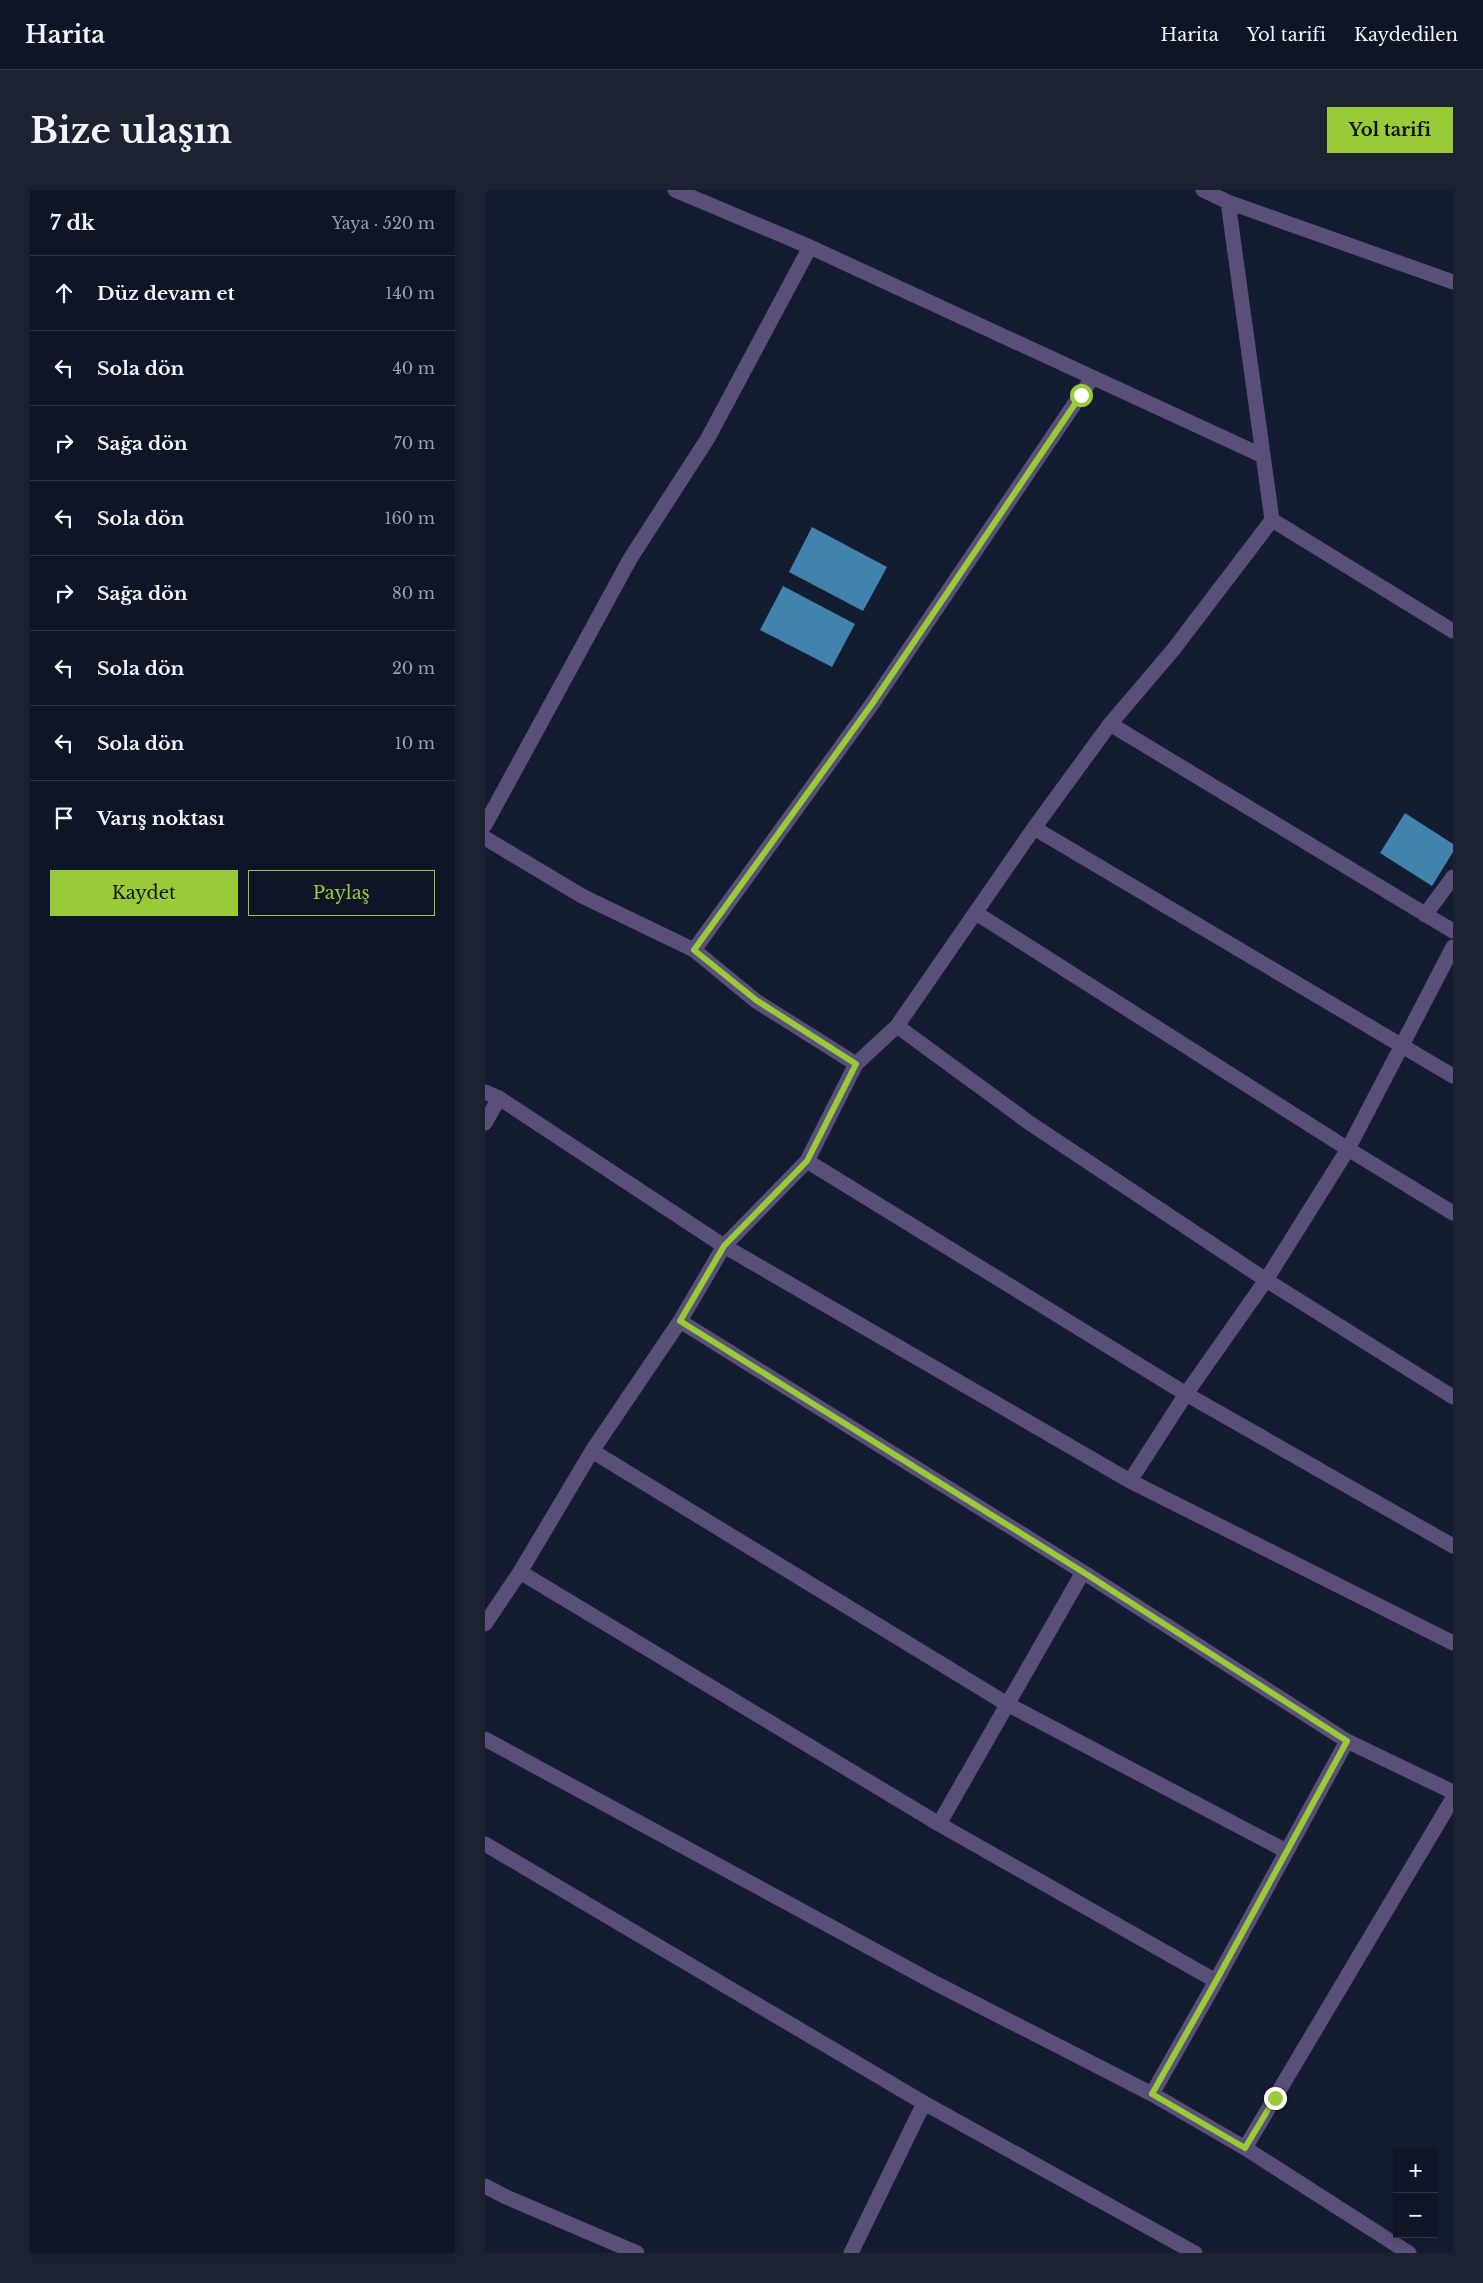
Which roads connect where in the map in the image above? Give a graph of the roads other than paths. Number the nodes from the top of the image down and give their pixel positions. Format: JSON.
{"nodes":[{"id":1,"x":675,"y":190,"type":"edge"},
{"id":2,"x":1203,"y":190,"type":"edge"},
{"id":3,"x":1228,"y":202,"type":"junction"},
{"id":4,"x":810,"y":247,"type":"junction"},
{"id":5,"x":1453,"y":282,"type":"edge"},
{"id":6,"x":1093,"y":378,"type":"junction"},
{"id":7,"x":1261,"y":455,"type":"junction"},
{"id":8,"x":1272,"y":520,"type":"junction"},
{"id":9,"x":1453,"y":631,"type":"edge"},
{"id":10,"x":1110,"y":724,"type":"junction"},
{"id":11,"x":485,"y":825,"type":"edge"},
{"id":12,"x":1034,"y":828,"type":"junction"},
{"id":13,"x":485,"y":838,"type":"edge"},
{"id":14,"x":1453,"y":877,"type":"edge"},
{"id":15,"x":976,"y":914,"type":"junction"},
{"id":16,"x":1425,"y":915,"type":"junction"},
{"id":17,"x":1453,"y":930,"type":"edge"},
{"id":18,"x":1453,"y":947,"type":"edge"},
{"id":19,"x":694,"y":950,"type":"junction"},
{"id":20,"x":897,"y":1026,"type":"junction"},
{"id":21,"x":1402,"y":1046,"type":"junction"},
{"id":22,"x":856,"y":1064,"type":"junction"},
{"id":23,"x":1453,"y":1076,"type":"edge"},
{"id":24,"x":485,"y":1092,"type":"edge"},
{"id":25,"x":499,"y":1098,"type":"junction"},
{"id":26,"x":485,"y":1123,"type":"edge"},
{"id":27,"x":1348,"y":1149,"type":"junction"},
{"id":28,"x":807,"y":1161,"type":"junction"},
{"id":29,"x":1453,"y":1213,"type":"edge"},
{"id":30,"x":724,"y":1246,"type":"junction"},
{"id":31,"x":1266,"y":1280,"type":"junction"},
{"id":32,"x":680,"y":1321,"type":"junction"},
{"id":33,"x":1186,"y":1394,"type":"junction"},
{"id":34,"x":1453,"y":1397,"type":"edge"},
{"id":35,"x":592,"y":1451,"type":"junction"},
{"id":36,"x":1130,"y":1481,"type":"junction"},
{"id":37,"x":1453,"y":1546,"type":"edge"},
{"id":38,"x":521,"y":1572,"type":"junction"},
{"id":39,"x":1083,"y":1572,"type":"junction"},
{"id":40,"x":485,"y":1624,"type":"edge"},
{"id":41,"x":1453,"y":1643,"type":"edge"},
{"id":42,"x":1007,"y":1704,"type":"junction"},
{"id":43,"x":485,"y":1739,"type":"edge"},
{"id":44,"x":1347,"y":1741,"type":"junction"},
{"id":45,"x":1453,"y":1792,"type":"edge"},
{"id":46,"x":1453,"y":1798,"type":"edge"},
{"id":47,"x":939,"y":1824,"type":"junction"},
{"id":48,"x":485,"y":1844,"type":"edge"},
{"id":49,"x":1286,"y":1851,"type":"junction"},
{"id":50,"x":1216,"y":1981,"type":"junction"},
{"id":51,"x":1152,"y":2094,"type":"junction"},
{"id":52,"x":924,"y":2103,"type":"junction"},
{"id":53,"x":1245,"y":2148,"type":"junction"},
{"id":54,"x":485,"y":2186,"type":"edge"},
{"id":55,"x":637,"y":2253,"type":"edge"},
{"id":56,"x":851,"y":2253,"type":"edge"},
{"id":57,"x":1195,"y":2253,"type":"edge"},
{"id":58,"x":1409,"y":2253,"type":"edge"}],
"edges":[{"from":1,"to":4,"type":"street"},
{"from":2,"to":3,"type":"street"},
{"from":3,"to":5,"type":"street"},
{"from":3,"to":7,"type":"street"},
{"from":4,"to":6,"type":"street"},
{"from":4,"to":11,"type":"street"},
{"from":6,"to":7,"type":"street"},
{"from":6,"to":19,"type":"street"},
{"from":7,"to":8,"type":"street"},
{"from":8,"to":9,"type":"street"},
{"from":8,"to":10,"type":"street"},
{"from":10,"to":12,"type":"street"},
{"from":10,"to":16,"type":"street"},
{"from":12,"to":15,"type":"street"},
{"from":12,"to":21,"type":"street"},
{"from":13,"to":19,"type":"street"},
{"from":14,"to":16,"type":"street"},
{"from":15,"to":20,"type":"street"},
{"from":15,"to":27,"type":"street"},
{"from":16,"to":17,"type":"street"},
{"from":18,"to":21,"type":"street"},
{"from":19,"to":22,"type":"street"},
{"from":20,"to":22,"type":"street"},
{"from":20,"to":31,"type":"street"},
{"from":21,"to":23,"type":"street"},
{"from":21,"to":27,"type":"street"},
{"from":22,"to":28,"type":"street"},
{"from":24,"to":25,"type":"street"},
{"from":25,"to":26,"type":"street"},
{"from":25,"to":30,"type":"street"},
{"from":27,"to":29,"type":"street"},
{"from":27,"to":31,"type":"street"},
{"from":28,"to":30,"type":"street"},
{"from":28,"to":33,"type":"street"},
{"from":30,"to":32,"type":"street"},
{"from":30,"to":36,"type":"street"},
{"from":31,"to":33,"type":"street"},
{"from":31,"to":34,"type":"street"},
{"from":32,"to":35,"type":"street"},
{"from":32,"to":39,"type":"street"},
{"from":33,"to":36,"type":"street"},
{"from":33,"to":37,"type":"street"},
{"from":35,"to":38,"type":"street"},
{"from":35,"to":42,"type":"street"},
{"from":36,"to":41,"type":"street"},
{"from":38,"to":40,"type":"street"},
{"from":38,"to":47,"type":"street"},
{"from":39,"to":42,"type":"street"},
{"from":39,"to":44,"type":"street"},
{"from":42,"to":47,"type":"street"},
{"from":42,"to":49,"type":"street"},
{"from":43,"to":51,"type":"street"},
{"from":44,"to":45,"type":"street"},
{"from":44,"to":49,"type":"street"},
{"from":46,"to":53,"type":"street"},
{"from":47,"to":50,"type":"street"},
{"from":48,"to":52,"type":"street"},
{"from":49,"to":50,"type":"street"},
{"from":50,"to":51,"type":"street"},
{"from":51,"to":53,"type":"street"},
{"from":52,"to":56,"type":"street"},
{"from":52,"to":57,"type":"street"},
{"from":53,"to":58,"type":"street"},
{"from":54,"to":55,"type":"street"}]}
